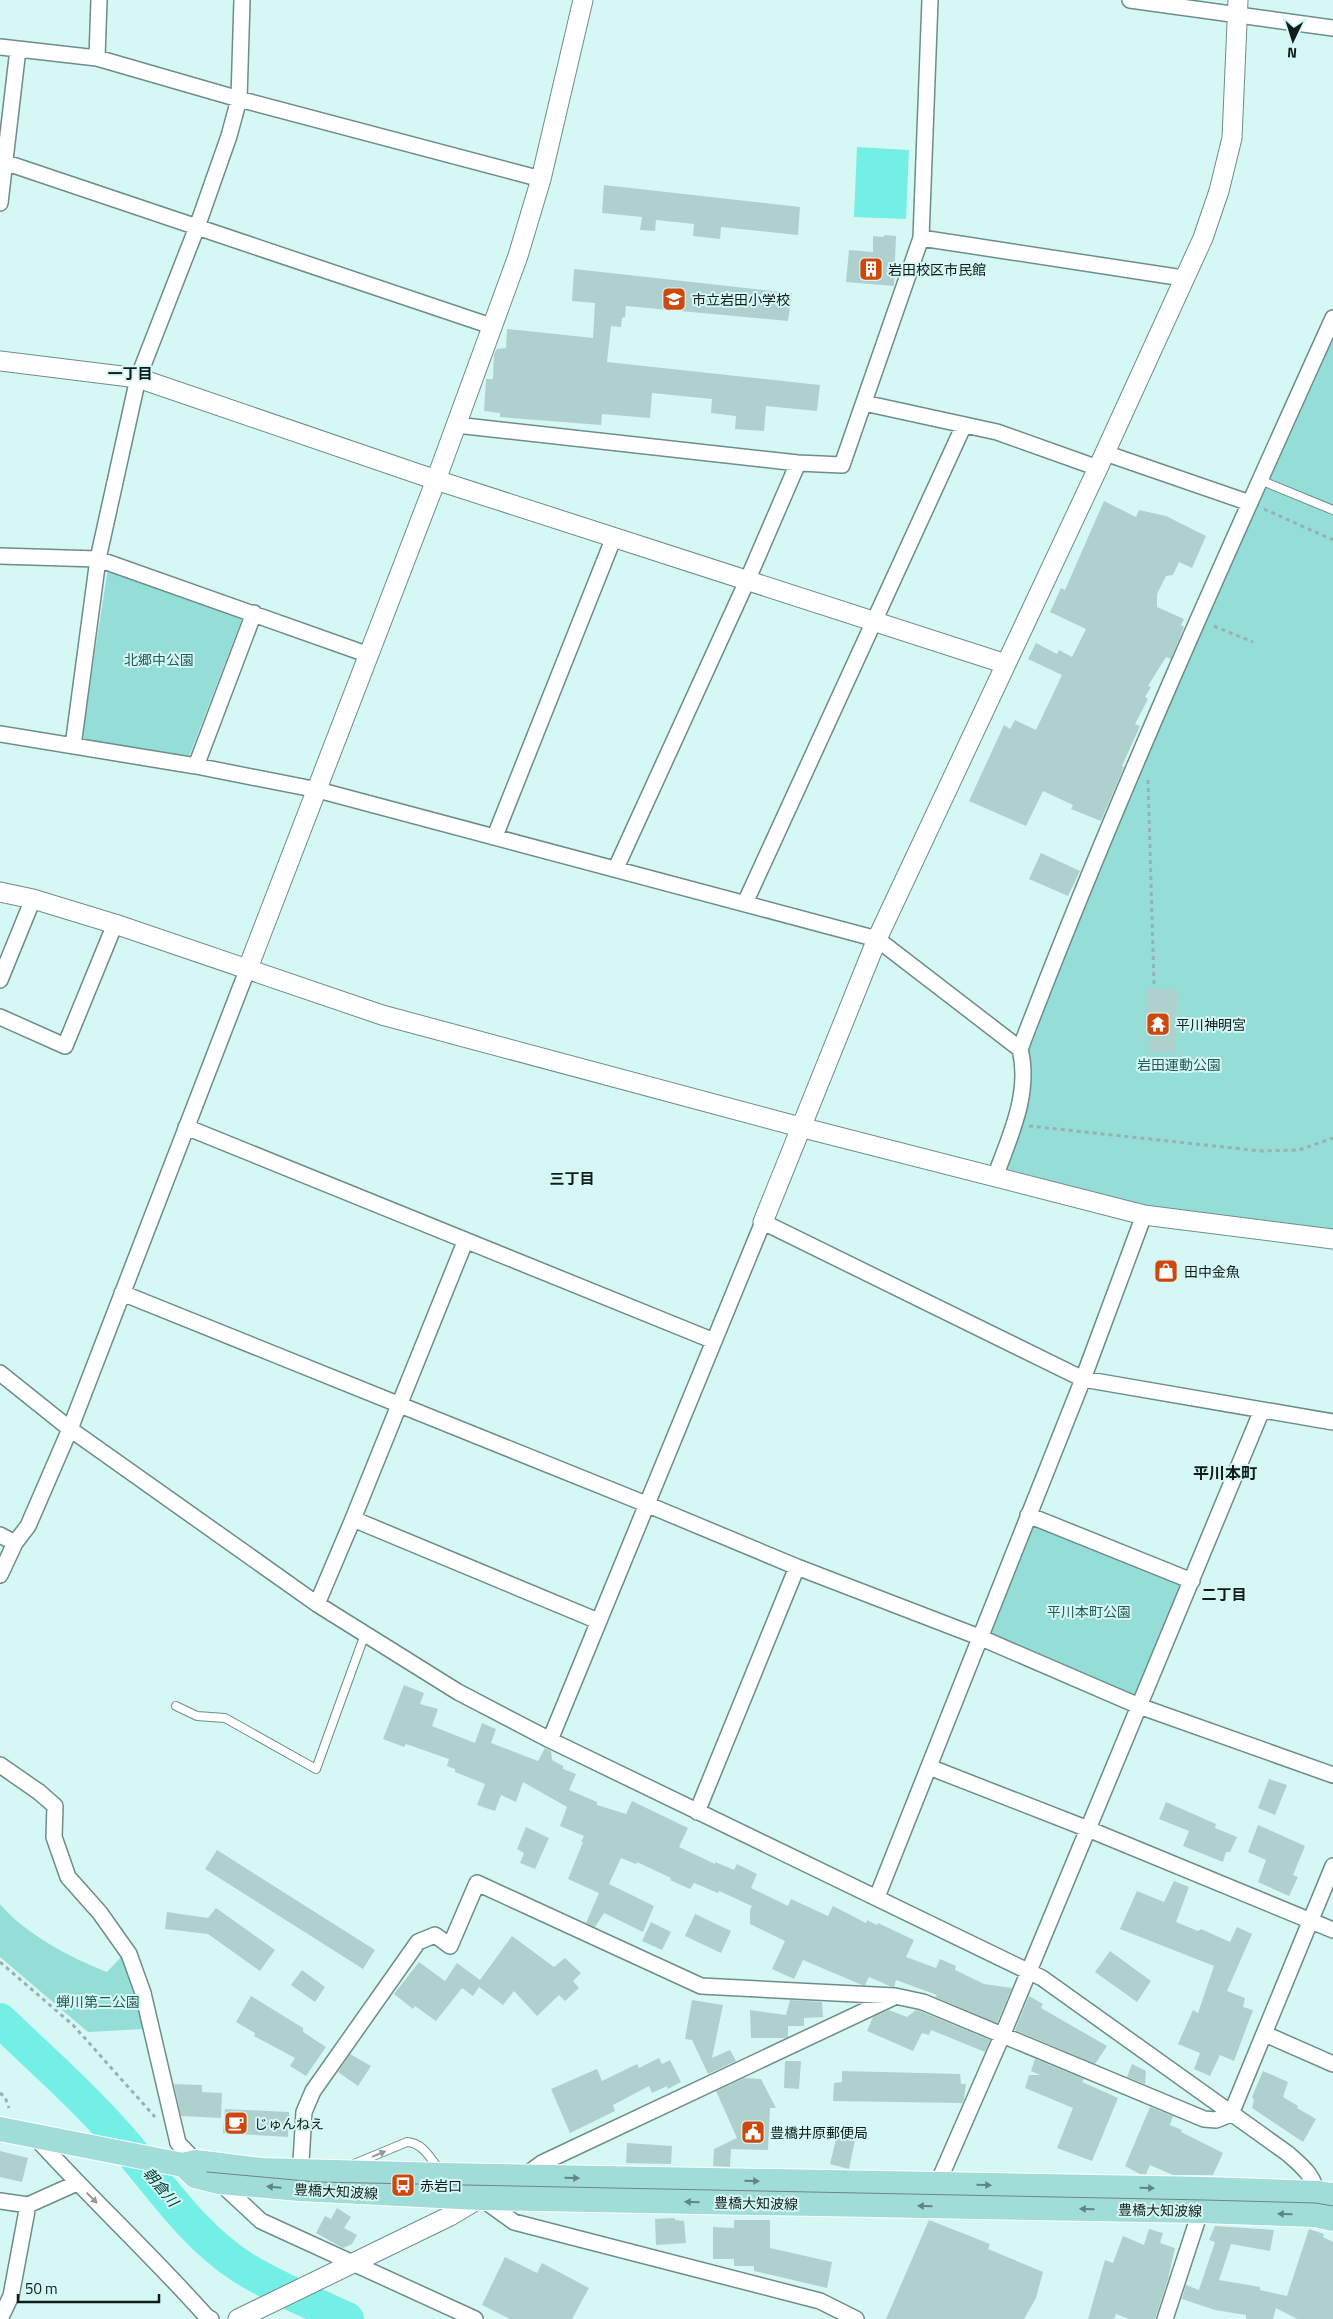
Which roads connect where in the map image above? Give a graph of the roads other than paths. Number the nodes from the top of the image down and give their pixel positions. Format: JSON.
{"nodes":[{"id":1,"x":99,"y":0,"type":"edge"},
{"id":2,"x":242,"y":0,"type":"edge"},
{"id":3,"x":584,"y":0,"type":"edge"},
{"id":4,"x":930,"y":0,"type":"edge"},
{"id":5,"x":1130,"y":0,"type":"edge"},
{"id":6,"x":1237,"y":8,"type":"edge"},
{"id":7,"x":1333,"y":28,"type":"edge"},
{"id":8,"x":0,"y":47,"type":"edge"},
{"id":9,"x":18,"y":49,"type":"junction"},
{"id":10,"x":97,"y":58,"type":"junction"},
{"id":11,"x":239,"y":99,"type":"junction"},
{"id":12,"x":4,"y":162,"type":"junction"},
{"id":13,"x":541,"y":179,"type":"junction"},
{"id":14,"x":0,"y":203,"type":"edge"},
{"id":15,"x":197,"y":227,"type":"junction"},
{"id":16,"x":921,"y":238,"type":"junction"},
{"id":17,"x":1183,"y":278,"type":"junction"},
{"id":18,"x":1333,"y":318,"type":"edge"},
{"id":19,"x":491,"y":326,"type":"junction"},
{"id":20,"x":0,"y":361,"type":"edge"},
{"id":21,"x":138,"y":378,"type":"junction"},
{"id":22,"x":864,"y":402,"type":"junction"},
{"id":23,"x":456,"y":425,"type":"junction"},
{"id":24,"x":964,"y":425,"type":"junction"},
{"id":25,"x":1101,"y":460,"type":"junction"},
{"id":26,"x":798,"y":463,"type":"junction"},
{"id":27,"x":436,"y":480,"type":"junction"},
{"id":28,"x":1260,"y":480,"type":"junction"},
{"id":29,"x":1250,"y":503,"type":"junction"},
{"id":30,"x":1333,"y":510,"type":"edge"},
{"id":31,"x":614,"y":537,"type":"junction"},
{"id":32,"x":0,"y":556,"type":"edge"},
{"id":33,"x":98,"y":559,"type":"junction"},
{"id":34,"x":747,"y":581,"type":"junction"},
{"id":35,"x":254,"y":613,"type":"junction"},
{"id":36,"x":876,"y":621,"type":"junction"},
{"id":37,"x":369,"y":655,"type":"junction"},
{"id":38,"x":1006,"y":664,"type":"junction"},
{"id":39,"x":0,"y":734,"type":"edge"},
{"id":40,"x":73,"y":746,"type":"junction"},
{"id":41,"x":196,"y":766,"type":"junction"},
{"id":42,"x":318,"y":790,"type":"junction"},
{"id":43,"x":495,"y":836,"type":"junction"},
{"id":44,"x":616,"y":868,"type":"junction"},
{"id":45,"x":0,"y":892,"type":"edge"},
{"id":46,"x":33,"y":899,"type":"junction"},
{"id":47,"x":745,"y":903,"type":"junction"},
{"id":48,"x":116,"y":924,"type":"junction"},
{"id":49,"x":877,"y":939,"type":"junction"},
{"id":50,"x":248,"y":968,"type":"junction"},
{"id":51,"x":0,"y":980,"type":"edge"},
{"id":52,"x":0,"y":1017,"type":"edge"},
{"id":53,"x":1020,"y":1048,"type":"junction"},
{"id":54,"x":186,"y":1127,"type":"junction"},
{"id":55,"x":800,"y":1127,"type":"junction"},
{"id":56,"x":995,"y":1177,"type":"junction"},
{"id":57,"x":1144,"y":1215,"type":"junction"},
{"id":58,"x":763,"y":1222,"type":"junction"},
{"id":59,"x":1333,"y":1239,"type":"edge"},
{"id":60,"x":465,"y":1242,"type":"junction"},
{"id":61,"x":122,"y":1293,"type":"junction"},
{"id":62,"x":714,"y":1341,"type":"junction"},
{"id":63,"x":0,"y":1373,"type":"edge"},
{"id":64,"x":1083,"y":1379,"type":"junction"},
{"id":65,"x":399,"y":1406,"type":"junction"},
{"id":66,"x":1262,"y":1410,"type":"junction"},
{"id":67,"x":1333,"y":1422,"type":"edge"},
{"id":68,"x":70,"y":1429,"type":"junction"},
{"id":69,"x":646,"y":1504,"type":"junction"},
{"id":70,"x":1028,"y":1515,"type":"junction"},
{"id":71,"x":353,"y":1519,"type":"junction"},
{"id":72,"x":0,"y":1535,"type":"edge"},
{"id":73,"x":14,"y":1543,"type":"junction"},
{"id":74,"x":797,"y":1567,"type":"junction"},
{"id":75,"x":0,"y":1575,"type":"edge"},
{"id":76,"x":1192,"y":1581,"type":"junction"},
{"id":77,"x":317,"y":1604,"type":"junction"},
{"id":78,"x":598,"y":1622,"type":"junction"},
{"id":79,"x":365,"y":1634,"type":"junction"},
{"id":80,"x":978,"y":1637,"type":"junction"},
{"id":81,"x":176,"y":1706,"type":"dead end"},
{"id":82,"x":1139,"y":1706,"type":"junction"},
{"id":83,"x":550,"y":1740,"type":"junction"},
{"id":84,"x":0,"y":1765,"type":"edge"},
{"id":85,"x":930,"y":1767,"type":"junction"},
{"id":86,"x":1333,"y":1775,"type":"edge"},
{"id":87,"x":697,"y":1812,"type":"junction"},
{"id":88,"x":1088,"y":1829,"type":"junction"},
{"id":89,"x":1333,"y":1866,"type":"edge"},
{"id":90,"x":877,"y":1897,"type":"junction"},
{"id":91,"x":1312,"y":1921,"type":"junction"},
{"id":92,"x":1333,"y":1930,"type":"edge"},
{"id":93,"x":1029,"y":1971,"type":"junction"},
{"id":94,"x":895,"y":1996,"type":"junction"},
{"id":95,"x":1265,"y":2034,"type":"junction"},
{"id":96,"x":1002,"y":2036,"type":"junction"},
{"id":97,"x":1333,"y":2064,"type":"edge"},
{"id":98,"x":1231,"y":2114,"type":"junction"},
{"id":99,"x":5,"y":2118,"type":"edge"},
{"id":100,"x":43,"y":2138,"type":"junction"},
{"id":101,"x":185,"y":2156,"type":"junction"},
{"id":102,"x":334,"y":2172,"type":"junction"},
{"id":103,"x":443,"y":2175,"type":"junction"},
{"id":104,"x":523,"y":2177,"type":"junction"},
{"id":105,"x":300,"y":2180,"type":"junction"},
{"id":106,"x":219,"y":2182,"type":"junction"},
{"id":107,"x":77,"y":2183,"type":"junction"},
{"id":108,"x":937,"y":2184,"type":"junction"},
{"id":109,"x":480,"y":2198,"type":"junction"},
{"id":110,"x":1203,"y":2200,"type":"junction"},
{"id":111,"x":0,"y":2201,"type":"edge"},
{"id":112,"x":28,"y":2204,"type":"junction"},
{"id":113,"x":1325,"y":2206,"type":"edge"},
{"id":114,"x":350,"y":2264,"type":"junction"},
{"id":115,"x":0,"y":2319,"type":"edge"},
{"id":116,"x":211,"y":2319,"type":"edge"},
{"id":117,"x":238,"y":2319,"type":"edge"},
{"id":118,"x":475,"y":2319,"type":"edge"},
{"id":119,"x":856,"y":2319,"type":"edge"},
{"id":120,"x":1165,"y":2319,"type":"edge"}],
"edges":[{"from":1,"to":10,"type":"street"},
{"from":2,"to":11,"type":"street"},
{"from":3,"to":13,"type":"street"},
{"from":4,"to":16,"type":"street"},
{"from":5,"to":6,"type":"street"},
{"from":6,"to":7,"type":"street"},
{"from":6,"to":17,"type":"street"},
{"from":8,"to":9,"type":"street"},
{"from":9,"to":10,"type":"street"},
{"from":9,"to":12,"type":"street"},
{"from":10,"to":11,"type":"street"},
{"from":11,"to":13,"type":"street"},
{"from":11,"to":15,"type":"street"},
{"from":12,"to":14,"type":"street"},
{"from":12,"to":15,"type":"street"},
{"from":13,"to":19,"type":"street"},
{"from":15,"to":19,"type":"street"},
{"from":15,"to":21,"type":"street"},
{"from":16,"to":17,"type":"street"},
{"from":16,"to":22,"type":"street"},
{"from":17,"to":25,"type":"street"},
{"from":18,"to":28,"type":"street"},
{"from":19,"to":23,"type":"street"},
{"from":20,"to":21,"type":"street"},
{"from":21,"to":27,"type":"street"},
{"from":21,"to":33,"type":"street"},
{"from":22,"to":24,"type":"street"},
{"from":22,"to":26,"type":"street"},
{"from":23,"to":26,"type":"street"},
{"from":23,"to":27,"type":"street"},
{"from":24,"to":25,"type":"street"},
{"from":24,"to":36,"type":"street"},
{"from":25,"to":29,"type":"street"},
{"from":25,"to":38,"type":"street"},
{"from":26,"to":34,"type":"street"},
{"from":27,"to":31,"type":"street"},
{"from":27,"to":37,"type":"street"},
{"from":28,"to":29,"type":"street"},
{"from":28,"to":30,"type":"lane"},
{"from":29,"to":53,"type":"street"},
{"from":31,"to":34,"type":"street"},
{"from":31,"to":43,"type":"street"},
{"from":32,"to":33,"type":"street"},
{"from":33,"to":35,"type":"street"},
{"from":33,"to":40,"type":"street"},
{"from":34,"to":36,"type":"street"},
{"from":34,"to":44,"type":"street"},
{"from":35,"to":37,"type":"street"},
{"from":35,"to":41,"type":"street"},
{"from":36,"to":38,"type":"street"},
{"from":36,"to":47,"type":"street"},
{"from":37,"to":42,"type":"street"},
{"from":38,"to":49,"type":"street"},
{"from":39,"to":40,"type":"street"},
{"from":40,"to":41,"type":"street"},
{"from":41,"to":42,"type":"street"},
{"from":42,"to":43,"type":"street"},
{"from":42,"to":50,"type":"street"},
{"from":43,"to":44,"type":"street"},
{"from":44,"to":47,"type":"street"},
{"from":45,"to":46,"type":"street"},
{"from":46,"to":48,"type":"street"},
{"from":46,"to":51,"type":"street"},
{"from":47,"to":49,"type":"street"},
{"from":48,"to":50,"type":"street"},
{"from":48,"to":52,"type":"street"},
{"from":49,"to":53,"type":"street"},
{"from":49,"to":55,"type":"street"},
{"from":50,"to":54,"type":"street"},
{"from":50,"to":55,"type":"street"},
{"from":53,"to":56,"type":"street"},
{"from":54,"to":60,"type":"street"},
{"from":54,"to":61,"type":"street"},
{"from":55,"to":56,"type":"street"},
{"from":55,"to":58,"type":"street"},
{"from":56,"to":57,"type":"street"},
{"from":57,"to":59,"type":"street"},
{"from":57,"to":64,"type":"street"},
{"from":58,"to":62,"type":"street"},
{"from":58,"to":64,"type":"street"},
{"from":60,"to":62,"type":"street"},
{"from":60,"to":65,"type":"street"},
{"from":61,"to":65,"type":"street"},
{"from":61,"to":68,"type":"street"},
{"from":62,"to":69,"type":"street"},
{"from":63,"to":68,"type":"street"},
{"from":64,"to":66,"type":"street"},
{"from":64,"to":70,"type":"street"},
{"from":65,"to":69,"type":"street"},
{"from":65,"to":71,"type":"street"},
{"from":66,"to":67,"type":"street"},
{"from":66,"to":76,"type":"street"},
{"from":68,"to":73,"type":"street"},
{"from":68,"to":77,"type":"street"},
{"from":69,"to":74,"type":"street"},
{"from":69,"to":78,"type":"street"},
{"from":70,"to":76,"type":"street"},
{"from":70,"to":80,"type":"street"},
{"from":71,"to":77,"type":"street"},
{"from":71,"to":78,"type":"street"},
{"from":72,"to":73,"type":"street"},
{"from":73,"to":75,"type":"street"},
{"from":74,"to":80,"type":"street"},
{"from":74,"to":87,"type":"street"},
{"from":76,"to":82,"type":"street"},
{"from":77,"to":79,"type":"street"},
{"from":78,"to":83,"type":"street"},
{"from":79,"to":81,"type":"lane"},
{"from":79,"to":83,"type":"street"},
{"from":80,"to":82,"type":"street"},
{"from":80,"to":85,"type":"street"},
{"from":82,"to":86,"type":"street"},
{"from":82,"to":88,"type":"street"},
{"from":83,"to":87,"type":"street"},
{"from":84,"to":101,"type":"street"},
{"from":85,"to":88,"type":"street"},
{"from":85,"to":90,"type":"street"},
{"from":87,"to":90,"type":"street"},
{"from":88,"to":91,"type":"street"},
{"from":88,"to":93,"type":"street"},
{"from":89,"to":91,"type":"street"},
{"from":90,"to":93,"type":"street"},
{"from":91,"to":92,"type":"street"},
{"from":91,"to":95,"type":"street"},
{"from":93,"to":96,"type":"street"},
{"from":93,"to":98,"type":"street"},
{"from":94,"to":96,"type":"street"},
{"from":94,"to":104,"type":"street"},
{"from":94,"to":105,"type":"street"},
{"from":95,"to":97,"type":"street"},
{"from":95,"to":98,"type":"street"},
{"from":96,"to":98,"type":"street"},
{"from":96,"to":108,"type":"street"},
{"from":98,"to":113,"type":"street"},
{"from":99,"to":100,"type":"main road","name":"豊橋大知波線"},
{"from":100,"to":101,"type":"main road","name":"豊橋大知波線"},
{"from":100,"to":107,"type":"street"},
{"from":101,"to":105,"type":"main road","name":"豊橋大知波線"},
{"from":101,"to":106,"type":"main road","name":"豊橋大知波線"},
{"from":102,"to":103,"type":"main road","name":"豊橋大知波線"},
{"from":102,"to":103,"type":"lane","one_way":true},
{"from":102,"to":105,"type":"main road","name":"豊橋大知波線"},
{"from":103,"to":104,"type":"main road","name":"豊橋大知波線"},
{"from":104,"to":108,"type":"main road","name":"豊橋大知波線","one_way":true},
{"from":104,"to":109,"type":"street"},
{"from":105,"to":106,"type":"main road","name":"豊橋大知波線","one_way":true},
{"from":105,"to":109,"type":"main road","name":"豊橋大知波線"},
{"from":106,"to":114,"type":"street"},
{"from":107,"to":112,"type":"street"},
{"from":107,"to":116,"type":"street","one_way":true},
{"from":108,"to":110,"type":"main road","name":"豊橋大知波線","one_way":true},
{"from":110,"to":109,"type":"main road","name":"豊橋大知波線","one_way":true},
{"from":109,"to":114,"type":"street"},
{"from":109,"to":119,"type":"street"},
{"from":110,"to":113,"type":"main road","name":"豊橋大知波線"},
{"from":110,"to":120,"type":"street"},
{"from":111,"to":112,"type":"street"},
{"from":112,"to":115,"type":"street"},
{"from":114,"to":117,"type":"street"},
{"from":114,"to":118,"type":"street"}]}
